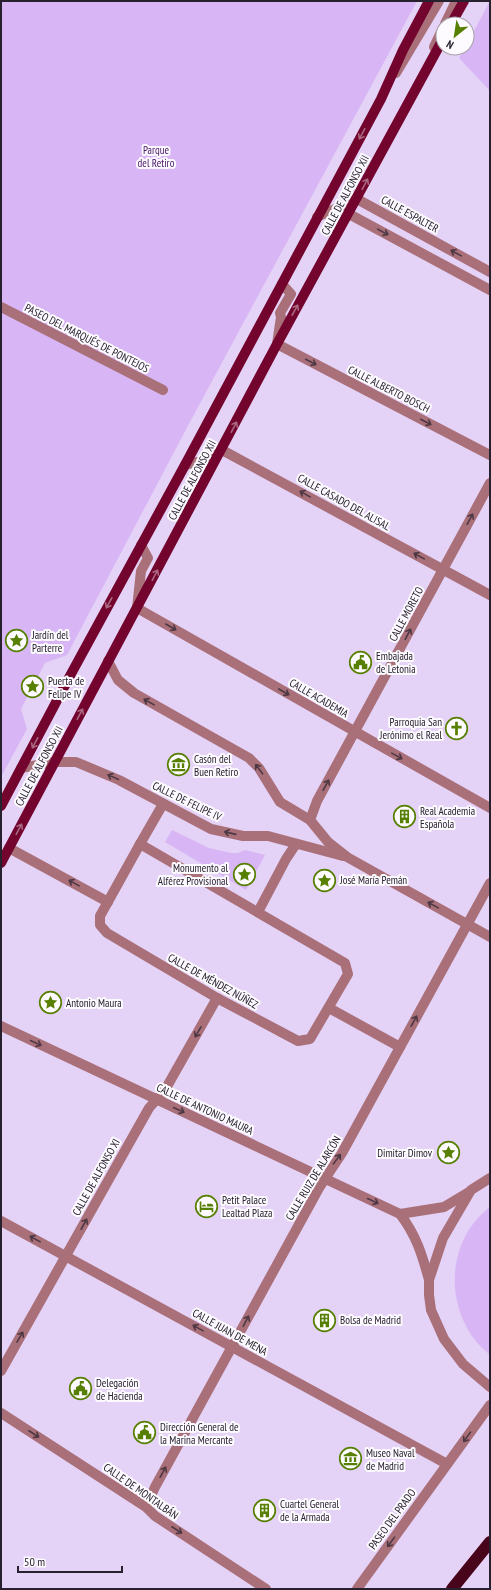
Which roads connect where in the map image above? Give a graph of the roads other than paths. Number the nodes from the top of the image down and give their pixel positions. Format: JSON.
{"nodes":[{"id":1,"x":429,"y":1,"type":"edge"},
{"id":2,"x":439,"y":1,"type":"edge"},
{"id":3,"x":456,"y":1,"type":"edge"},
{"id":4,"x":464,"y":1,"type":"edge"},
{"id":5,"x":449,"y":16,"type":"edge"},
{"id":6,"x":456,"y":16,"type":"edge"},
{"id":7,"x":435,"y":45,"type":"edge"},
{"id":8,"x":435,"y":53,"type":"edge"},
{"id":9,"x":381,"y":99,"type":"junction"},
{"id":10,"x":404,"y":109,"type":"junction"},
{"id":11,"x":357,"y":198,"type":"junction"},
{"id":12,"x":349,"y":214,"type":"junction"},
{"id":13,"x":317,"y":217,"type":"junction"},
{"id":14,"x":490,"y":272,"type":"edge"},
{"id":15,"x":282,"y":284,"type":"junction"},
{"id":16,"x":490,"y":290,"type":"edge"},
{"id":17,"x":1,"y":307,"type":"edge"},
{"id":18,"x":277,"y":344,"type":"junction"},
{"id":19,"x":163,"y":390,"type":"dead end"},
{"id":20,"x":222,"y":450,"type":"junction"},
{"id":21,"x":490,"y":455,"type":"edge"},
{"id":22,"x":185,"y":465,"type":"junction"},
{"id":23,"x":490,"y":483,"type":"edge"},
{"id":24,"x":142,"y":545,"type":"junction"},
{"id":25,"x":443,"y":569,"type":"junction"},
{"id":26,"x":490,"y":595,"type":"edge"},
{"id":27,"x":137,"y":608,"type":"junction"},
{"id":28,"x":108,"y":662,"type":"junction"},
{"id":29,"x":355,"y":732,"type":"junction"},
{"id":30,"x":55,"y":762,"type":"junction"},
{"id":31,"x":21,"y":768,"type":"junction"},
{"id":32,"x":163,"y":804,"type":"junction"},
{"id":33,"x":1,"y":806,"type":"edge"},
{"id":34,"x":490,"y":808,"type":"edge"},
{"id":35,"x":310,"y":820,"type":"junction"},
{"id":36,"x":140,"y":844,"type":"junction"},
{"id":37,"x":296,"y":844,"type":"junction"},
{"id":38,"x":10,"y":848,"type":"junction"},
{"id":39,"x":347,"y":858,"type":"junction"},
{"id":40,"x":1,"y":863,"type":"edge"},
{"id":41,"x":490,"y":883,"type":"edge"},
{"id":42,"x":108,"y":902,"type":"junction"},
{"id":43,"x":258,"y":912,"type":"junction"},
{"id":44,"x":467,"y":924,"type":"junction"},
{"id":45,"x":490,"y":937,"type":"edge"},
{"id":46,"x":217,"y":998,"type":"junction"},
{"id":47,"x":328,"y":1008,"type":"junction"},
{"id":48,"x":1,"y":1026,"type":"edge"},
{"id":49,"x":400,"y":1047,"type":"junction"},
{"id":50,"x":156,"y":1099,"type":"junction"},
{"id":51,"x":324,"y":1178,"type":"junction"},
{"id":52,"x":490,"y":1178,"type":"edge"},
{"id":53,"x":471,"y":1190,"type":"junction"},
{"id":54,"x":400,"y":1214,"type":"junction"},
{"id":55,"x":1,"y":1221,"type":"edge"},
{"id":56,"x":66,"y":1256,"type":"junction"},
{"id":57,"x":429,"y":1280,"type":"junction"},
{"id":58,"x":232,"y":1347,"type":"junction"},
{"id":59,"x":1,"y":1371,"type":"edge"},
{"id":60,"x":490,"y":1388,"type":"edge"},
{"id":61,"x":490,"y":1405,"type":"edge"},
{"id":62,"x":1,"y":1413,"type":"edge"},
{"id":63,"x":447,"y":1464,"type":"junction"},
{"id":64,"x":146,"y":1507,"type":"junction"},
{"id":65,"x":490,"y":1542,"type":"edge"},
{"id":66,"x":266,"y":1589,"type":"edge"},
{"id":67,"x":357,"y":1589,"type":"edge"},
{"id":68,"x":452,"y":1589,"type":"edge"}],
"edges":[{"from":1,"to":9,"type":"main road","name":"CALLE DE ALFONSO XII"},
{"from":2,"to":9,"type":"street","name":"CALLE DE ALFONSO XII"},
{"from":3,"to":5,"type":"street"},
{"from":4,"to":6,"type":"main road"},
{"from":7,"to":10,"type":"street","name":"CALLE DE ALFONSO XII"},
{"from":8,"to":10,"type":"main road","name":"CALLE DE ALFONSO XII"},
{"from":9,"to":13,"type":"main road","name":"CALLE DE ALFONSO XII","one_way":true},
{"from":11,"to":10,"type":"main road","name":"CALLE DE ALFONSO XII","one_way":true},
{"from":11,"to":12,"type":"main road","name":"CALLE DE ALFONSO XII"},
{"from":11,"to":13,"type":"street"},
{"from":14,"to":11,"type":"street","name":"CALLE ESPALTER","one_way":true},
{"from":12,"to":16,"type":"street","one_way":true},
{"from":18,"to":12,"type":"main road","name":"CALLE DE ALFONSO XII","one_way":true},
{"from":13,"to":15,"type":"main road","name":"CALLE DE ALFONSO XII"},
{"from":15,"to":18,"type":"street"},
{"from":15,"to":22,"type":"main road","name":"CALLE DE ALFONSO XII"},
{"from":17,"to":19,"type":"street","name":"PASEO DEL MARQUÉS DE PONTEJOS"},
{"from":20,"to":18,"type":"main road","name":"CALLE DE ALFONSO XII","one_way":true},
{"from":18,"to":21,"type":"street","name":"CALLE ALBERTO BOSCH","one_way":true},
{"from":20,"to":22,"type":"street"},
{"from":25,"to":20,"type":"street","name":"CALLE CASADO DEL ALISAL","one_way":true},
{"from":27,"to":20,"type":"main road","name":"CALLE DE ALFONSO XII","one_way":true},
{"from":22,"to":24,"type":"main road","name":"CALLE DE ALFONSO XII"},
{"from":25,"to":23,"type":"street","name":"CALLE MORETO","one_way":true},
{"from":24,"to":27,"type":"street"},
{"from":24,"to":31,"type":"main road","name":"CALLE DE ALFONSO XII","one_way":true},
{"from":25,"to":26,"type":"street","name":"CALLE CASADO DEL ALISAL"},
{"from":29,"to":25,"type":"street","name":"CALLE MORETO","one_way":true},
{"from":27,"to":28,"type":"main road","name":"CALLE DE ALFONSO XII"},
{"from":27,"to":29,"type":"street","name":"CALLE ACADEMIA","one_way":true},
{"from":30,"to":28,"type":"main road","name":"CALLE DE ALFONSO XII","one_way":true},
{"from":35,"to":28,"type":"street","name":"CALLE DE FELIPE IV","one_way":true},
{"from":29,"to":34,"type":"street","name":"CALLE ACADEMIA","one_way":true},
{"from":35,"to":29,"type":"street","name":"CALLE MORETO","one_way":true},
{"from":30,"to":31,"type":"street","name":"CALLE DE FELIPE IV"},
{"from":32,"to":30,"type":"street","name":"CALLE DE FELIPE IV","one_way":true},
{"from":38,"to":30,"type":"main road","name":"CALLE DE ALFONSO XII","one_way":true},
{"from":31,"to":33,"type":"main road","name":"CALLE DE ALFONSO XII"},
{"from":32,"to":36,"type":"street","name":"CALLE DE MÉNDEZ NÚÑEZ"},
{"from":37,"to":32,"type":"street","name":"CALLE DE FELIPE IV","one_way":true},
{"from":35,"to":39,"type":"street","name":"CALLE DE FELIPE IV"},
{"from":36,"to":42,"type":"street","name":"CALLE DE MÉNDEZ NÚÑEZ"},
{"from":36,"to":43,"type":"street","name":"CALLE DE MÉNDEZ NÚÑEZ"},
{"from":37,"to":39,"type":"street","name":"CALLE DE FELIPE IV"},
{"from":37,"to":43,"type":"street"},
{"from":38,"to":40,"type":"main road","name":"CALLE DE ALFONSO XII"},
{"from":42,"to":38,"type":"street","one_way":true},
{"from":44,"to":39,"type":"street","name":"CALLE DE FELIPE IV","one_way":true},
{"from":41,"to":44,"type":"street","name":"CALLE RUIZ DE ALARCÓN"},
{"from":42,"to":46,"type":"street","name":"CALLE DE MÉNDEZ NÚÑEZ"},
{"from":43,"to":47,"type":"street","name":"CALLE DE MÉNDEZ NÚÑEZ"},
{"from":44,"to":45,"type":"street","name":"CALLE DE FELIPE IV"},
{"from":49,"to":44,"type":"street","name":"CALLE RUIZ DE ALARCÓN","one_way":true},
{"from":46,"to":47,"type":"street","name":"CALLE DE MÉNDEZ NÚÑEZ"},
{"from":46,"to":50,"type":"street","name":"CALLE DE ALFONSO XI","one_way":true},
{"from":47,"to":49,"type":"street"},
{"from":48,"to":50,"type":"street","name":"CALLE DE ANTONIO MAURA","one_way":true},
{"from":51,"to":49,"type":"street","name":"CALLE RUIZ DE ALARCÓN","one_way":true},
{"from":50,"to":51,"type":"street","name":"CALLE DE ANTONIO MAURA","one_way":true},
{"from":56,"to":50,"type":"street","name":"CALLE DE ALFONSO XI","one_way":true},
{"from":51,"to":54,"type":"street","name":"CALLE DE ANTONIO MAURA","one_way":true},
{"from":58,"to":51,"type":"street","name":"CALLE RUIZ DE ALARCÓN","one_way":true},
{"from":52,"to":53,"type":"street"},
{"from":53,"to":54,"type":"street"},
{"from":53,"to":57,"type":"street"},
{"from":54,"to":57,"type":"street","name":"CALLE DE ANTONIO MAURA"},
{"from":56,"to":55,"type":"street","name":"CALLE JUAN DE MENA","one_way":true},
{"from":58,"to":56,"type":"street","name":"CALLE JUAN DE MENA","one_way":true},
{"from":59,"to":56,"type":"street","name":"CALLE DE ALFONSO XI","one_way":true},
{"from":57,"to":60,"type":"street"},
{"from":58,"to":63,"type":"street","name":"CALLE JUAN DE MENA"},
{"from":64,"to":58,"type":"street","name":"CALLE RUIZ DE ALARCÓN","one_way":true},
{"from":61,"to":63,"type":"street","name":"PASEO DEL PRADO","one_way":true},
{"from":62,"to":64,"type":"street","name":"CALLE DE MONTALBÁN","one_way":true},
{"from":63,"to":67,"type":"street","name":"PASEO DEL PRADO","one_way":true},
{"from":64,"to":66,"type":"street","name":"CALLE DE MONTALBÁN","one_way":true},
{"from":65,"to":68,"type":"highway"}]}
